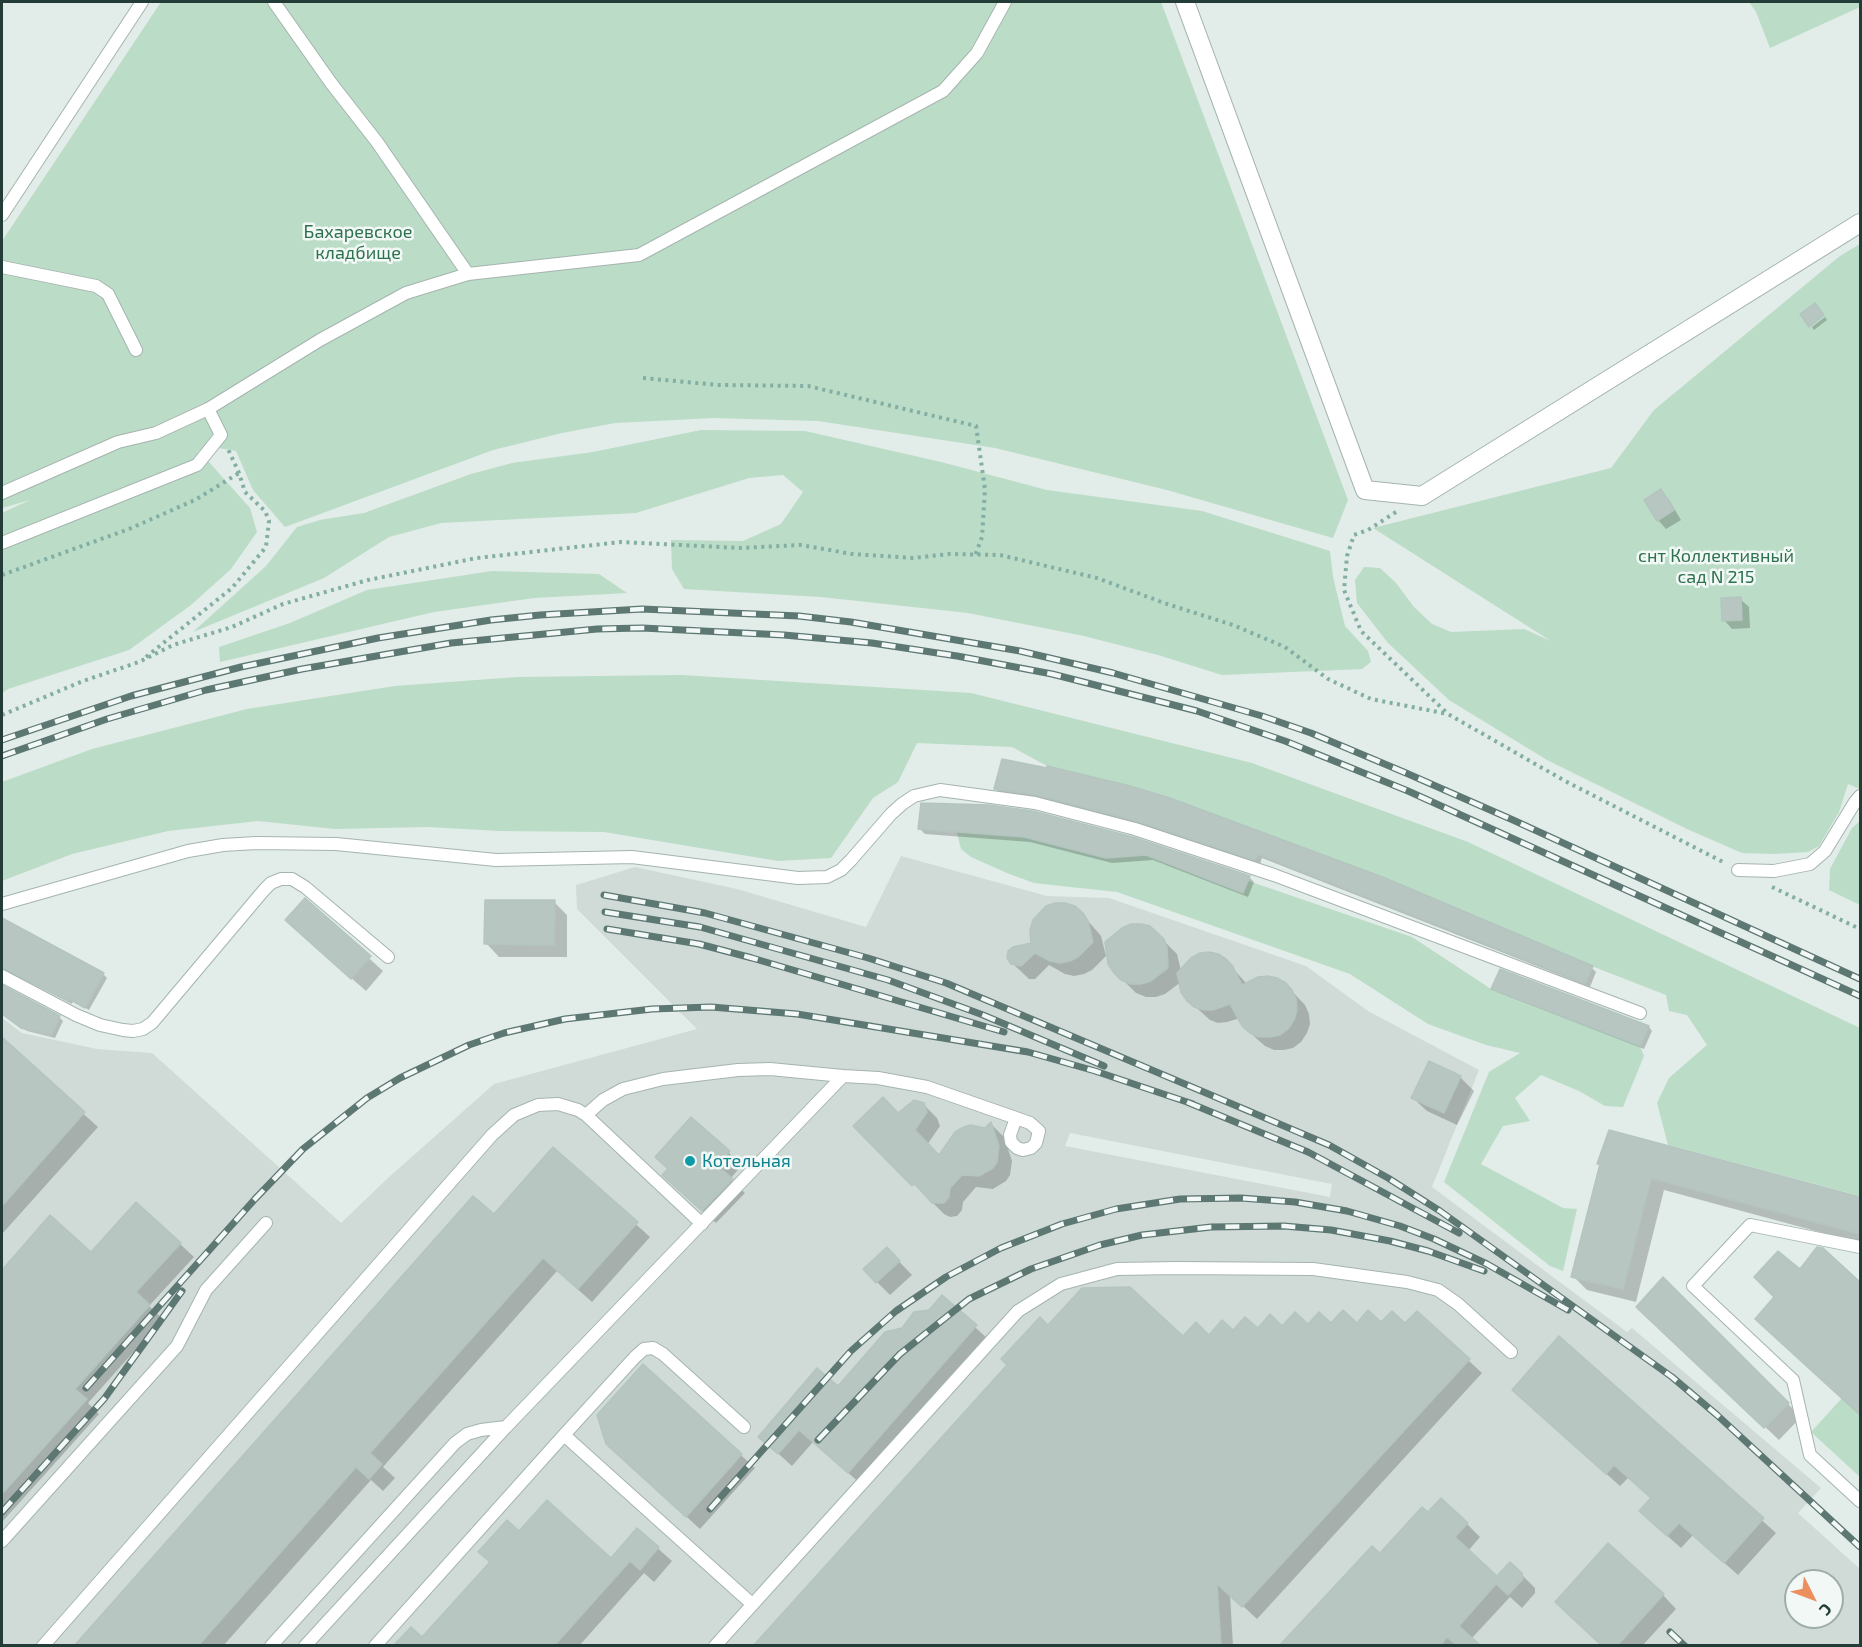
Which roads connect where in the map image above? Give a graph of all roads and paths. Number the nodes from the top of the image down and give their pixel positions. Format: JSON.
{"nodes":[{"id":1,"x":142,"y":2,"type":"edge"},
{"id":2,"x":274,"y":2,"type":"edge"},
{"id":3,"x":1005,"y":2,"type":"edge"},
{"id":4,"x":1185,"y":2,"type":"edge"},
{"id":5,"x":2,"y":214,"type":"edge"},
{"id":6,"x":1860,"y":223,"type":"edge"},
{"id":7,"x":2,"y":267,"type":"edge"},
{"id":8,"x":468,"y":274,"type":"junction"},
{"id":9,"x":136,"y":350,"type":"dead end"},
{"id":10,"x":643,"y":378,"type":"dead end"},
{"id":11,"x":208,"y":410,"type":"junction"},
{"id":12,"x":221,"y":435,"type":"junction"},
{"id":13,"x":239,"y":473,"type":"junction"},
{"id":14,"x":2,"y":493,"type":"edge"},
{"id":15,"x":1422,"y":496,"type":"junction"},
{"id":16,"x":2,"y":543,"type":"edge"},
{"id":17,"x":975,"y":556,"type":"junction"},
{"id":18,"x":2,"y":575,"type":"edge"},
{"id":19,"x":139,"y":662,"type":"junction"},
{"id":20,"x":1448,"y":714,"type":"junction"},
{"id":21,"x":2,"y":715,"type":"edge"},
{"id":22,"x":1860,"y":796,"type":"edge"},
{"id":23,"x":1738,"y":870,"type":"joint"},
{"id":24,"x":1768,"y":885,"type":"dead end"},
{"id":25,"x":2,"y":904,"type":"edge"},
{"id":26,"x":1860,"y":929,"type":"edge"},
{"id":27,"x":388,"y":957,"type":"dead end"},
{"id":28,"x":2,"y":976,"type":"edge"},
{"id":29,"x":1640,"y":1013,"type":"dead end"},
{"id":30,"x":843,"y":1076,"type":"junction"},
{"id":31,"x":586,"y":1115,"type":"junction"},
{"id":32,"x":1016,"y":1118,"type":"dead end"},
{"id":33,"x":266,"y":1224,"type":"dead end"},
{"id":34,"x":702,"y":1224,"type":"junction"},
{"id":35,"x":1860,"y":1247,"type":"edge"},
{"id":36,"x":1510,"y":1352,"type":"dead end"},
{"id":37,"x":506,"y":1427,"type":"junction"},
{"id":38,"x":744,"y":1427,"type":"dead end"},
{"id":39,"x":564,"y":1435,"type":"junction"},
{"id":40,"x":1860,"y":1501,"type":"edge"},
{"id":41,"x":2,"y":1541,"type":"edge"},
{"id":42,"x":752,"y":1604,"type":"junction"},
{"id":43,"x":43,"y":1646,"type":"edge"},
{"id":44,"x":271,"y":1646,"type":"edge"},
{"id":45,"x":305,"y":1646,"type":"edge"},
{"id":46,"x":375,"y":1646,"type":"edge"},
{"id":47,"x":715,"y":1646,"type":"edge"}],
"edges":[{"from":1,"to":5,"type":"lane"},
{"from":2,"to":8,"type":"lane"},
{"from":3,"to":8,"type":"lane"},
{"from":4,"to":15,"type":"street"},
{"from":6,"to":15,"type":"street"},
{"from":7,"to":9,"type":"lane"},
{"from":8,"to":11,"type":"lane"},
{"from":10,"to":17,"type":"path"},
{"from":11,"to":12,"type":"lane"},
{"from":11,"to":14,"type":"lane"},
{"from":12,"to":13,"type":"path"},
{"from":12,"to":16,"type":"lane"},
{"from":13,"to":18,"type":"path"},
{"from":13,"to":19,"type":"path"},
{"from":15,"to":20,"type":"path"},
{"from":17,"to":19,"type":"path"},
{"from":17,"to":20,"type":"path"},
{"from":19,"to":21,"type":"path"},
{"from":20,"to":23,"type":"path"},
{"from":22,"to":23,"type":"lane"},
{"from":24,"to":26,"type":"path"},
{"from":25,"to":29,"type":"lane"},
{"from":27,"to":28,"type":"lane"},
{"from":30,"to":31,"type":"lane"},
{"from":30,"to":32,"type":"lane"},
{"from":30,"to":34,"type":"lane"},
{"from":31,"to":34,"type":"lane"},
{"from":31,"to":43,"type":"lane"},
{"from":33,"to":41,"type":"lane"},
{"from":34,"to":37,"type":"lane"},
{"from":35,"to":40,"type":"lane"},
{"from":36,"to":42,"type":"lane"},
{"from":37,"to":44,"type":"lane"},
{"from":37,"to":45,"type":"lane"},
{"from":38,"to":39,"type":"lane"},
{"from":39,"to":42,"type":"lane"},
{"from":39,"to":46,"type":"lane"},
{"from":42,"to":47,"type":"lane"}]}
